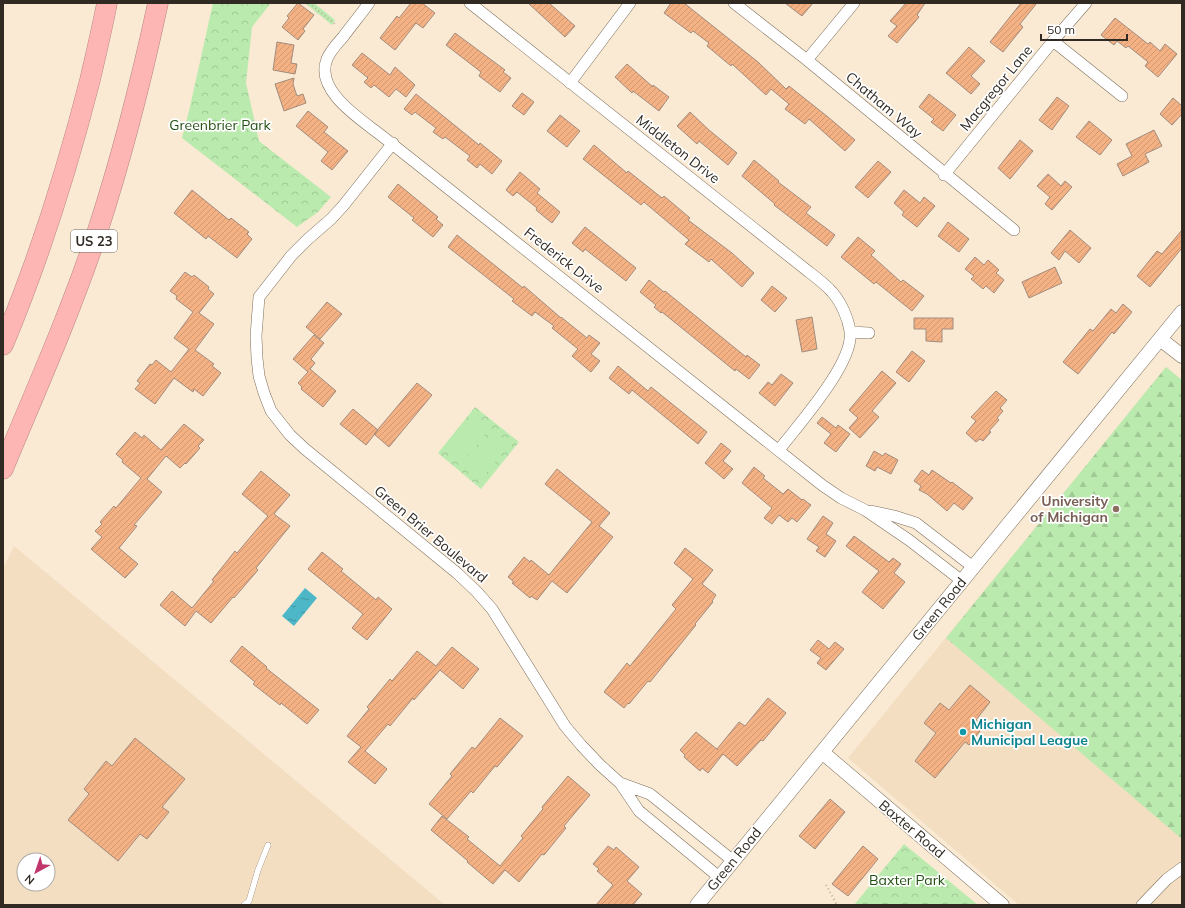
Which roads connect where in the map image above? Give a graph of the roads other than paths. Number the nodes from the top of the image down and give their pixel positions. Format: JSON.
{"nodes":[{"id":1,"x":108,"y":3,"type":"edge"},
{"id":2,"x":158,"y":3,"type":"edge"},
{"id":3,"x":370,"y":3,"type":"edge"},
{"id":4,"x":470,"y":3,"type":"edge"},
{"id":5,"x":630,"y":3,"type":"edge"},
{"id":6,"x":734,"y":3,"type":"edge"},
{"id":7,"x":854,"y":3,"type":"edge"},
{"id":8,"x":1086,"y":3,"type":"edge"},
{"id":9,"x":1053,"y":41,"type":"junction"},
{"id":10,"x":807,"y":60,"type":"junction"},
{"id":11,"x":570,"y":83,"type":"junction"},
{"id":12,"x":1122,"y":96,"type":"dead end"},
{"id":13,"x":392,"y":143,"type":"junction"},
{"id":14,"x":944,"y":175,"type":"junction"},
{"id":15,"x":1014,"y":230,"type":"dead end"},
{"id":16,"x":1182,"y":312,"type":"edge"},
{"id":17,"x":850,"y":332,"type":"junction"},
{"id":18,"x":869,"y":333,"type":"dead end"},
{"id":19,"x":1160,"y":339,"type":"junction"},
{"id":20,"x":3,"y":345,"type":"edge"},
{"id":21,"x":1182,"y":356,"type":"edge"},
{"id":22,"x":779,"y":450,"type":"junction"},
{"id":23,"x":3,"y":469,"type":"edge"},
{"id":24,"x":865,"y":510,"type":"junction"},
{"id":25,"x":974,"y":567,"type":"junction"},
{"id":26,"x":962,"y":581,"type":"junction"},
{"id":27,"x":822,"y":752,"type":"junction"},
{"id":28,"x":620,"y":783,"type":"junction"},
{"id":29,"x":268,"y":845,"type":"dead end"},
{"id":30,"x":732,"y":860,"type":"junction"},
{"id":31,"x":1182,"y":868,"type":"edge"},
{"id":32,"x":719,"y":878,"type":"junction"},
{"id":33,"x":244,"y":905,"type":"edge"},
{"id":34,"x":697,"y":905,"type":"edge"},
{"id":35,"x":1002,"y":905,"type":"edge"},
{"id":36,"x":1142,"y":905,"type":"edge"}],
"edges":[{"from":1,"to":20,"type":"highway"},
{"from":2,"to":23,"type":"highway","number":"US 23"},
{"from":3,"to":13,"type":"street","name":"Frederick Drive"},
{"from":4,"to":11,"type":"street","name":"Middleton Drive"},
{"from":5,"to":11,"type":"street"},
{"from":6,"to":10,"type":"street","name":"Chatham Way"},
{"from":7,"to":10,"type":"street"},
{"from":8,"to":9,"type":"street","name":"Macgregor Lane"},
{"from":9,"to":12,"type":"street"},
{"from":9,"to":14,"type":"street","name":"Macgregor Lane"},
{"from":10,"to":14,"type":"street","name":"Chatham Way"},
{"from":11,"to":17,"type":"street","name":"Middleton Drive"},
{"from":13,"to":22,"type":"street","name":"Frederick Drive"},
{"from":13,"to":28,"type":"street","name":"Green Brier Boulevard"},
{"from":14,"to":15,"type":"street","name":"Chatham Way"},
{"from":16,"to":19,"type":"street","name":"Green Road"},
{"from":17,"to":18,"type":"street"},
{"from":17,"to":22,"type":"street","name":"Middleton Drive"},
{"from":19,"to":21,"type":"street"},
{"from":19,"to":25,"type":"street","name":"Green Road"},
{"from":22,"to":24,"type":"street","name":"Frederick Drive"},
{"from":24,"to":25,"type":"street","name":"Frederick Drive"},
{"from":24,"to":26,"type":"street","name":"Frederick Drive"},
{"from":25,"to":26,"type":"street","name":"Green Road"},
{"from":26,"to":27,"type":"street","name":"Green Road"},
{"from":27,"to":30,"type":"street","name":"Green Road"},
{"from":27,"to":35,"type":"street","name":"Baxter Road"},
{"from":28,"to":30,"type":"street","name":"Green Brier Boulevard"},
{"from":28,"to":32,"type":"street","name":"Green Brier Boulevard"},
{"from":29,"to":33,"type":"lane"},
{"from":30,"to":32,"type":"street","name":"Green Road"},
{"from":31,"to":36,"type":"street"},
{"from":32,"to":34,"type":"street","name":"Green Road"}]}
